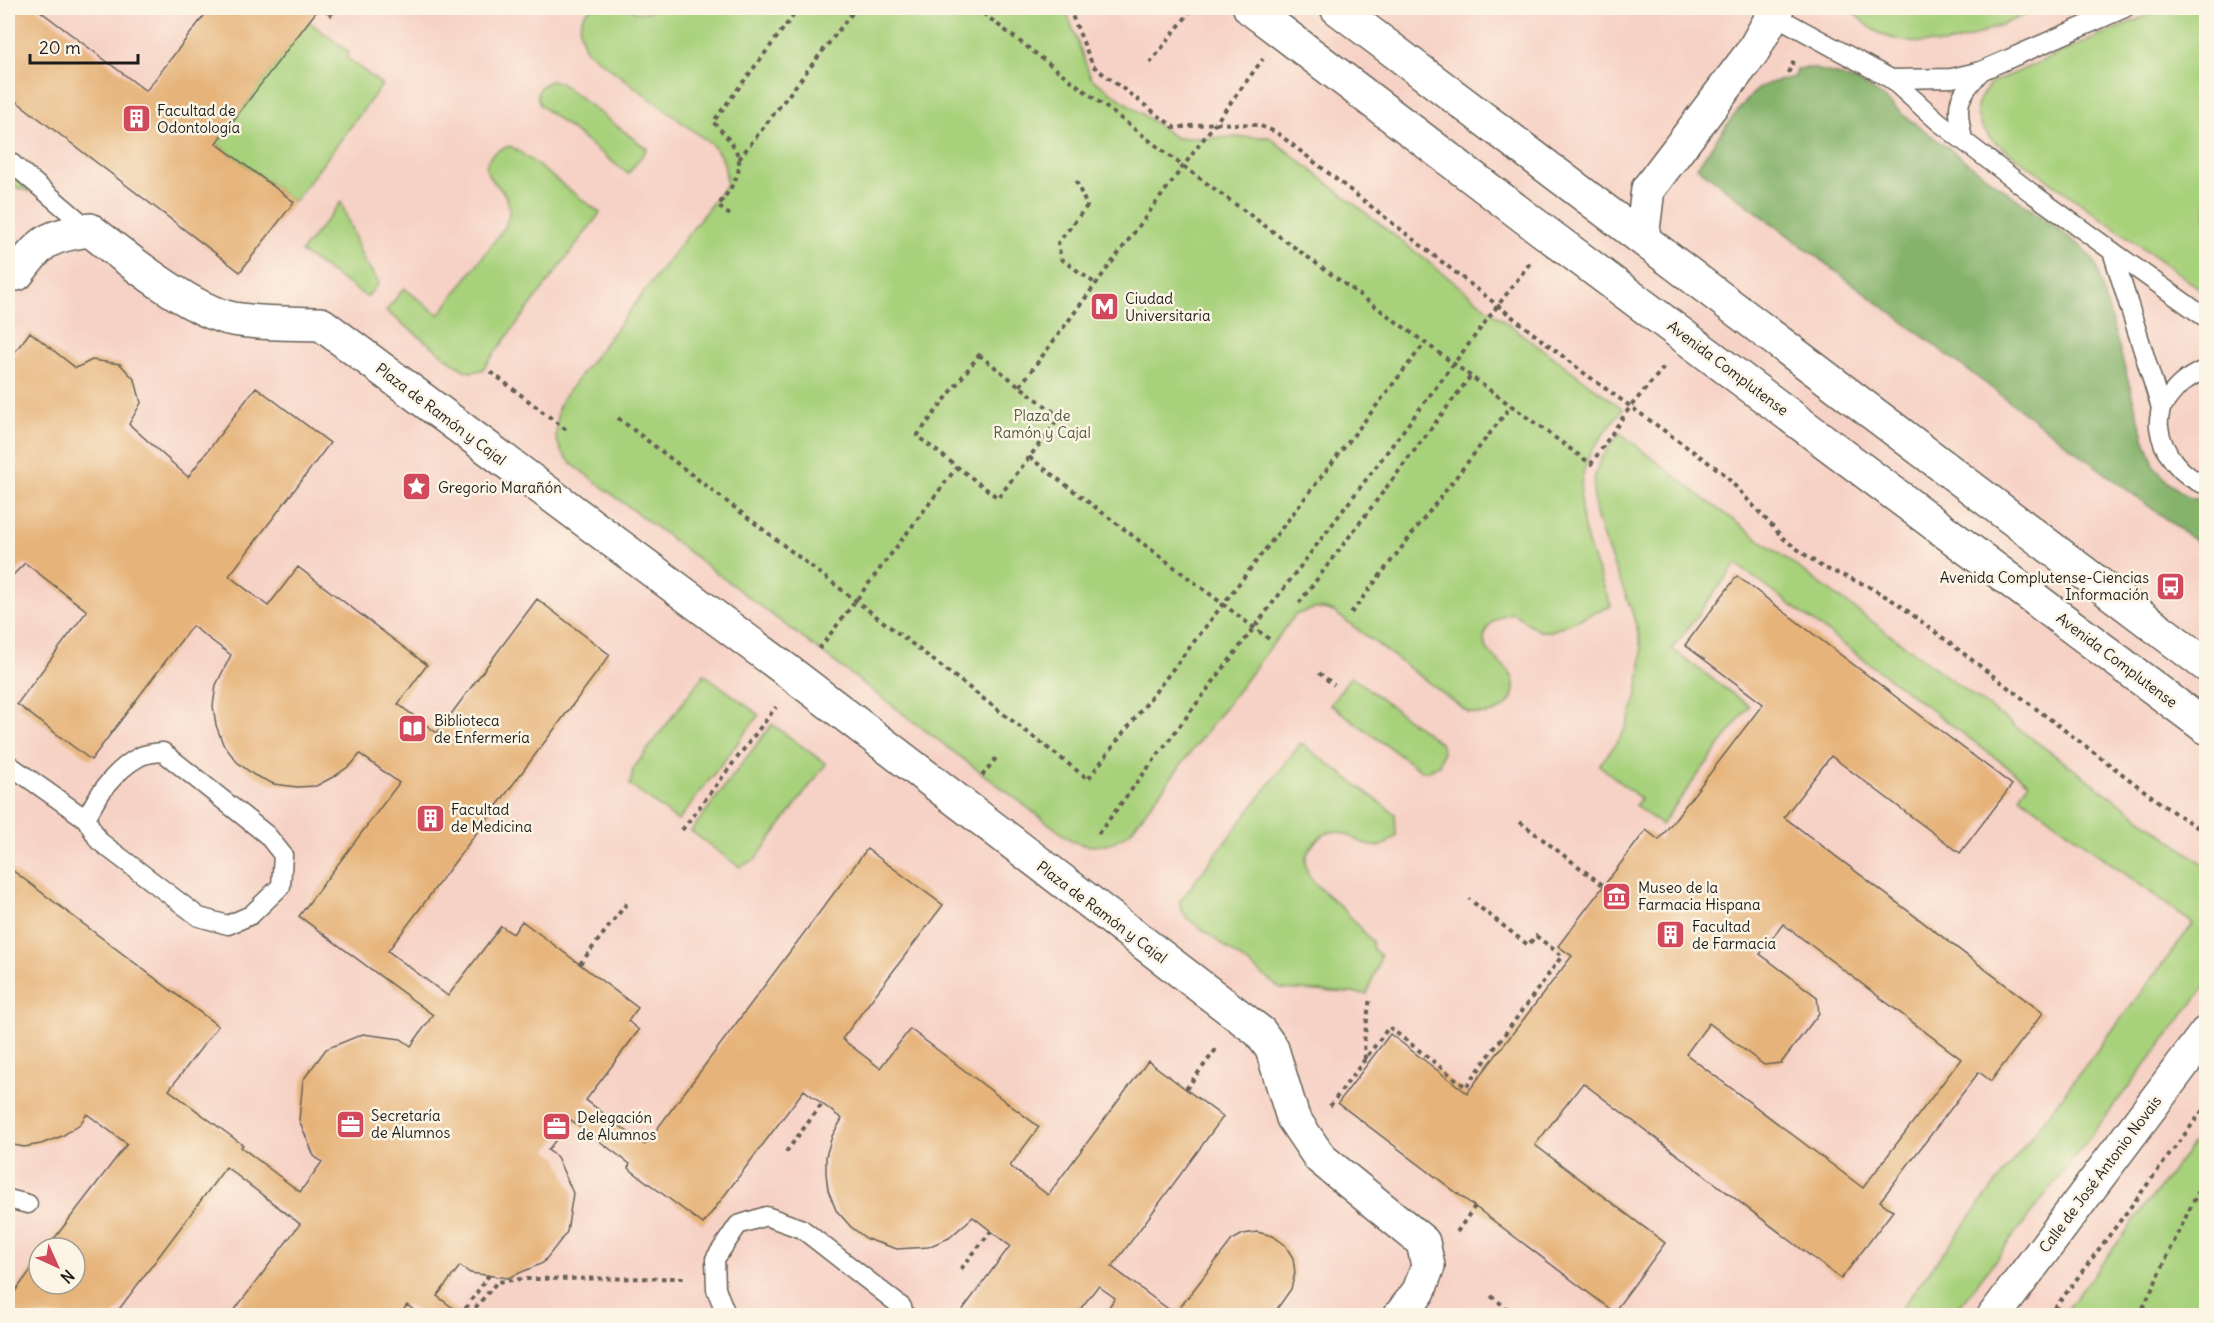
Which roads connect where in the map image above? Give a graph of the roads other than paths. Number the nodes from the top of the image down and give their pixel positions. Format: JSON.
{"nodes":[{"id":1,"x":1250,"y":8,"type":"edge"},
{"id":2,"x":1337,"y":8,"type":"edge"},
{"id":3,"x":2125,"y":8,"type":"edge"},
{"id":4,"x":1776,"y":11,"type":"edge"},
{"id":5,"x":1981,"y":71,"type":"junction"},
{"id":6,"x":1891,"y":79,"type":"junction"},
{"id":7,"x":1962,"y":140,"type":"junction"},
{"id":8,"x":8,"y":160,"type":"edge"},
{"id":9,"x":90,"y":230,"type":"junction"},
{"id":10,"x":1642,"y":238,"type":"junction"},
{"id":11,"x":2112,"y":251,"type":"junction"},
{"id":12,"x":11,"y":275,"type":"edge"},
{"id":13,"x":2206,"y":318,"type":"edge"},
{"id":14,"x":2206,"y":369,"type":"edge"},
{"id":15,"x":2161,"y":408,"type":"junction"},
{"id":16,"x":2206,"y":485,"type":"edge"},
{"id":17,"x":2206,"y":665,"type":"edge"},
{"id":18,"x":2206,"y":728,"type":"edge"},
{"id":19,"x":8,"y":764,"type":"edge"},
{"id":20,"x":86,"y":819,"type":"junction"},
{"id":21,"x":2206,"y":1033,"type":"edge"},
{"id":22,"x":8,"y":1199,"type":"edge"},
{"id":23,"x":28,"y":1204,"type":"dead end"},
{"id":24,"x":727,"y":1316,"type":"edge"},
{"id":25,"x":905,"y":1316,"type":"edge"},
{"id":26,"x":1400,"y":1316,"type":"edge"},
{"id":27,"x":1994,"y":1316,"type":"edge"}],
"edges":[{"from":1,"to":18,"type":"street","name":"Avenida Complutense"},
{"from":2,"to":10,"type":"street"},
{"from":3,"to":5,"type":"lane"},
{"from":4,"to":6,"type":"lane"},
{"from":4,"to":10,"type":"street"},
{"from":5,"to":6,"type":"lane"},
{"from":5,"to":7,"type":"lane"},
{"from":6,"to":7,"type":"lane"},
{"from":7,"to":11,"type":"lane"},
{"from":8,"to":9,"type":"lane"},
{"from":9,"to":12,"type":"street"},
{"from":9,"to":26,"type":"street","name":"Plaza de Ramón y Cajal"},
{"from":10,"to":17,"type":"street"},
{"from":11,"to":13,"type":"lane"},
{"from":11,"to":15,"type":"lane"},
{"from":14,"to":15,"type":"lane"},
{"from":15,"to":16,"type":"lane"},
{"from":19,"to":20,"type":"lane"},
{"from":20,"to":20,"type":"lane"},
{"from":21,"to":27,"type":"street","name":"Calle de José Antonio Novais"},
{"from":22,"to":23,"type":"lane"},
{"from":24,"to":25,"type":"lane"}]}
